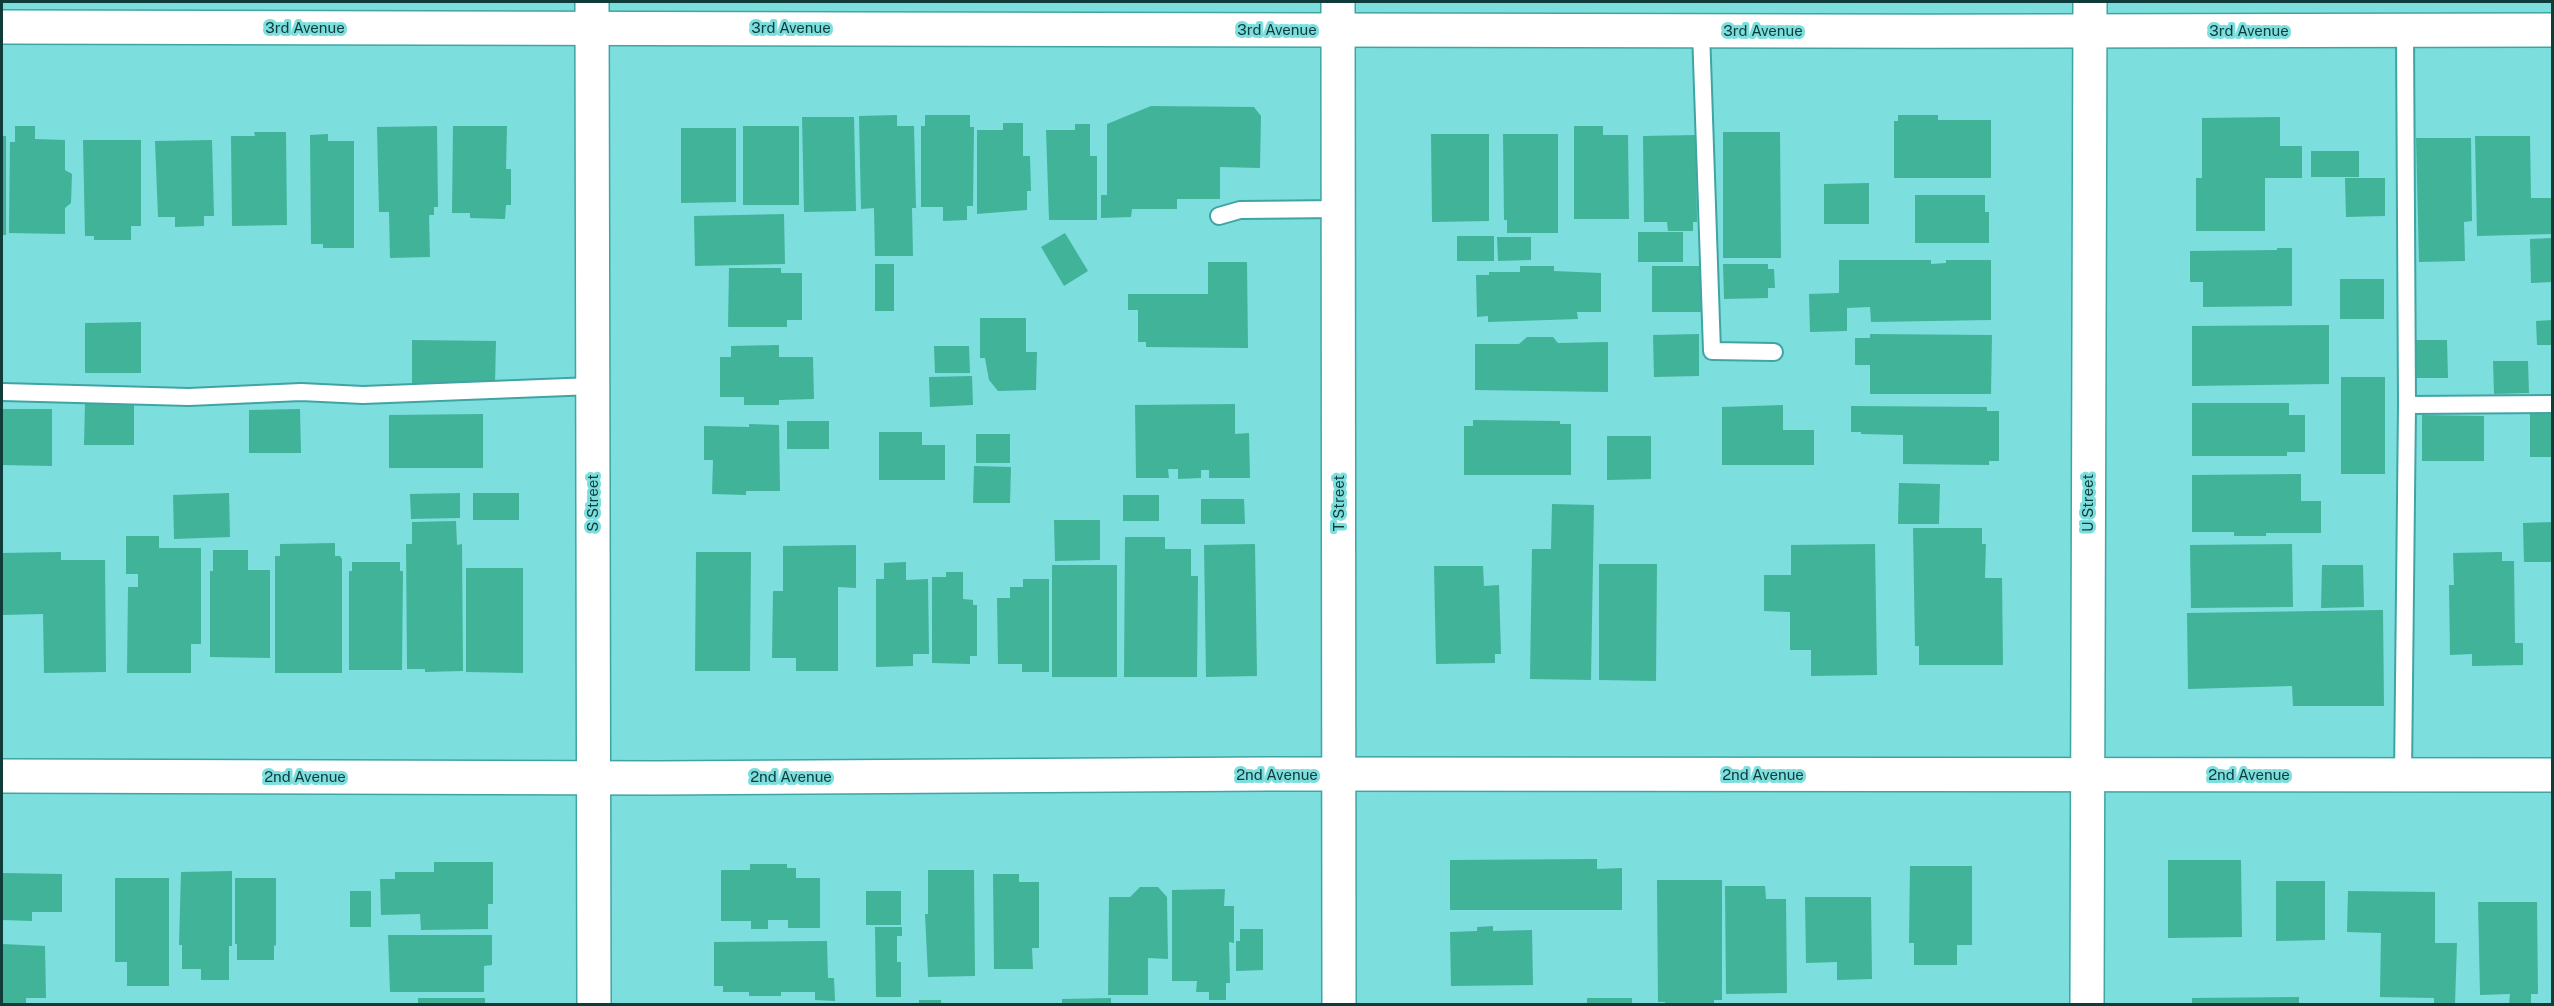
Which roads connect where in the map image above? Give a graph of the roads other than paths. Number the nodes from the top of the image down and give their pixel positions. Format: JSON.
{"nodes":[{"id":1,"x":592,"y":14,"type":"edge"},
{"id":2,"x":1338,"y":16,"type":"edge"},
{"id":3,"x":2090,"y":16,"type":"edge"},
{"id":4,"x":2,"y":27,"type":"edge"},
{"id":5,"x":1701,"y":30,"type":"junction"},
{"id":6,"x":2405,"y":30,"type":"junction"},
{"id":7,"x":2553,"y":30,"type":"edge"},
{"id":8,"x":1339,"y":209,"type":"junction"},
{"id":9,"x":1219,"y":216,"type":"dead end"},
{"id":10,"x":1774,"y":352,"type":"dead end"},
{"id":11,"x":593,"y":386,"type":"junction"},
{"id":12,"x":2,"y":392,"type":"edge"},
{"id":13,"x":2553,"y":404,"type":"edge"},
{"id":14,"x":2407,"y":405,"type":"junction"},
{"id":15,"x":1339,"y":774,"type":"junction"},
{"id":16,"x":2086,"y":774,"type":"junction"},
{"id":17,"x":2403,"y":775,"type":"junction"},
{"id":18,"x":2553,"y":775,"type":"edge"},
{"id":19,"x":2,"y":776,"type":"edge"},
{"id":20,"x":594,"y":778,"type":"junction"},
{"id":21,"x":594,"y":1005,"type":"edge"},
{"id":22,"x":1339,"y":1005,"type":"edge"},
{"id":23,"x":2087,"y":1005,"type":"edge"}],
"edges":[{"from":1,"to":2,"type":"street","name":"3rd Avenue"},
{"from":1,"to":4,"type":"street","name":"3rd Avenue"},
{"from":1,"to":11,"type":"street","name":"S Street"},
{"from":2,"to":5,"type":"street","name":"3rd Avenue"},
{"from":2,"to":8,"type":"street","name":"T Street"},
{"from":3,"to":5,"type":"street","name":"3rd Avenue"},
{"from":3,"to":6,"type":"street","name":"3rd Avenue"},
{"from":3,"to":16,"type":"street","name":"U Street"},
{"from":5,"to":10,"type":"lane"},
{"from":6,"to":7,"type":"street","name":"3rd Avenue"},
{"from":6,"to":14,"type":"lane"},
{"from":8,"to":9,"type":"lane"},
{"from":8,"to":15,"type":"street","name":"T Street"},
{"from":11,"to":12,"type":"lane"},
{"from":11,"to":20,"type":"street","name":"S Street"},
{"from":13,"to":14,"type":"lane"},
{"from":14,"to":17,"type":"lane"},
{"from":15,"to":16,"type":"street","name":"2nd Avenue"},
{"from":15,"to":20,"type":"street","name":"2nd Avenue"},
{"from":15,"to":22,"type":"street","name":"T Street"},
{"from":16,"to":17,"type":"street","name":"2nd Avenue"},
{"from":16,"to":23,"type":"street","name":"U Street"},
{"from":17,"to":18,"type":"street","name":"2nd Avenue"},
{"from":19,"to":20,"type":"street","name":"2nd Avenue"},
{"from":20,"to":21,"type":"street","name":"S Street"}]}
